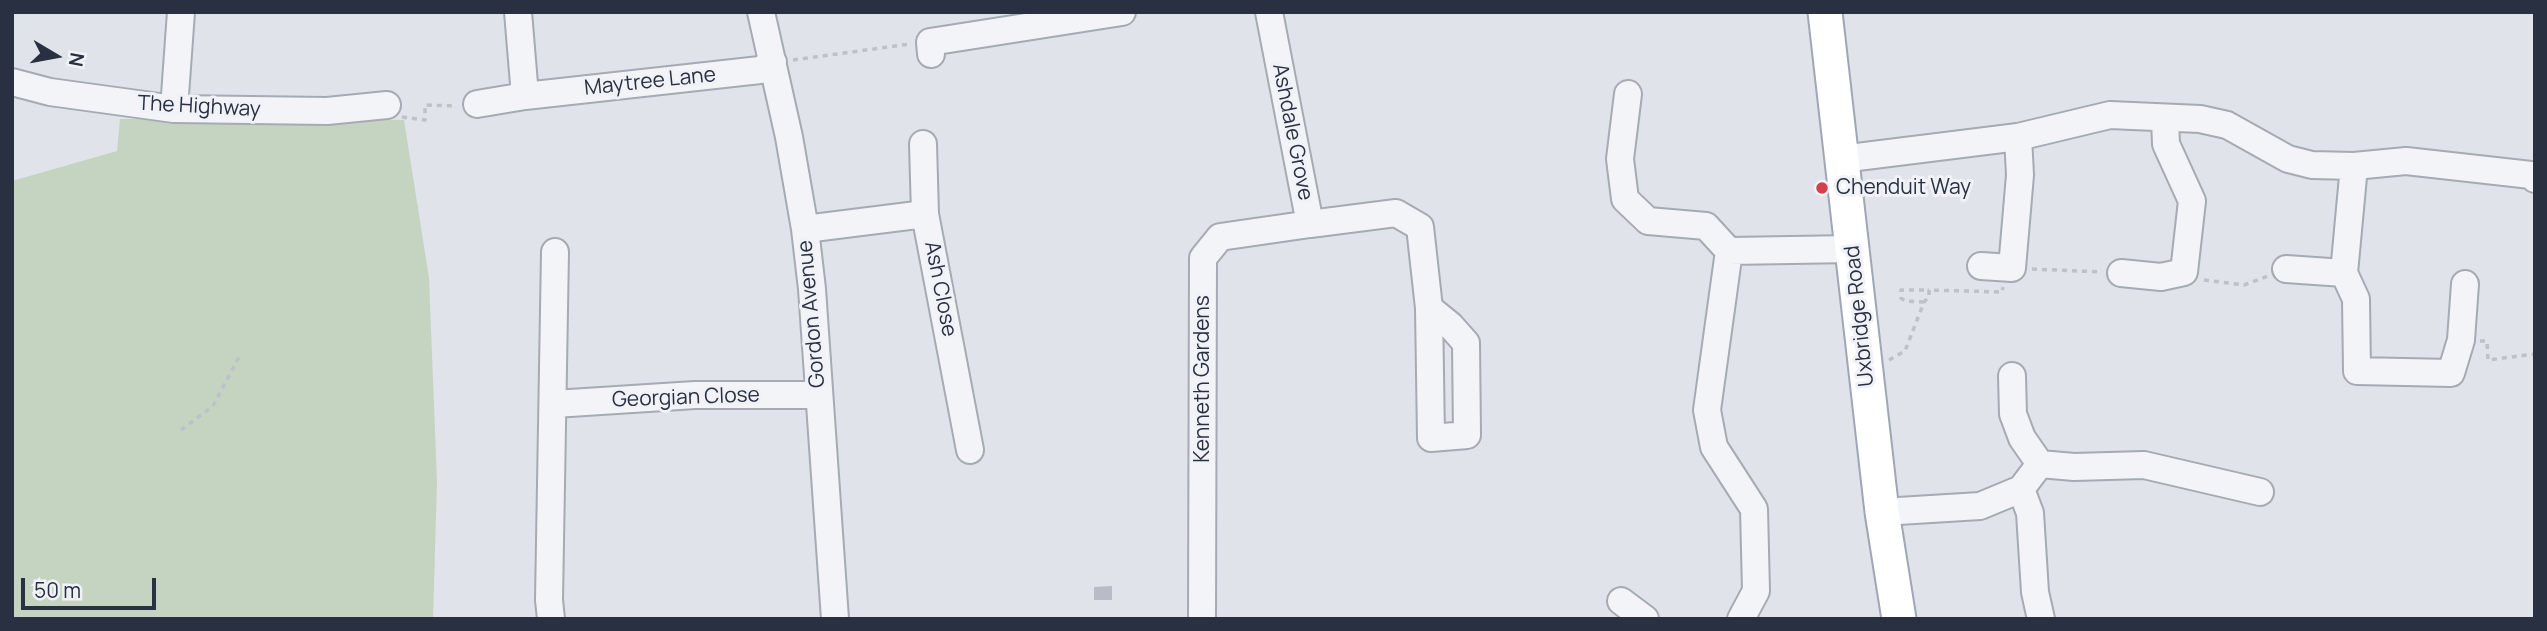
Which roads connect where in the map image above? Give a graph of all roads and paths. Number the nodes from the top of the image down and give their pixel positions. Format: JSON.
{"nodes":[{"id":1,"x":181,"y":12,"type":"edge"},
{"id":2,"x":518,"y":12,"type":"edge"},
{"id":3,"x":761,"y":12,"type":"edge"},
{"id":4,"x":1122,"y":12,"type":"edge"},
{"id":5,"x":1269,"y":12,"type":"edge"},
{"id":6,"x":1825,"y":12,"type":"edge"},
{"id":7,"x":930,"y":48,"type":"joint"},
{"id":8,"x":773,"y":62,"type":"junction"},
{"id":9,"x":12,"y":82,"type":"edge"},
{"id":10,"x":1629,"y":94,"type":"dead end"},
{"id":11,"x":525,"y":96,"type":"junction"},
{"id":12,"x":477,"y":104,"type":"joint"},
{"id":13,"x":387,"y":105,"type":"joint"},
{"id":14,"x":174,"y":109,"type":"junction"},
{"id":15,"x":2165,"y":118,"type":"junction"},
{"id":16,"x":2018,"y":136,"type":"junction"},
{"id":17,"x":923,"y":144,"type":"dead end"},
{"id":18,"x":1841,"y":159,"type":"junction"},
{"id":19,"x":2354,"y":166,"type":"junction"},
{"id":20,"x":2535,"y":179,"type":"edge"},
{"id":21,"x":925,"y":214,"type":"junction"},
{"id":22,"x":1310,"y":224,"type":"junction"},
{"id":23,"x":804,"y":229,"type":"junction"},
{"id":24,"x":1853,"y":249,"type":"junction"},
{"id":25,"x":1729,"y":251,"type":"junction"},
{"id":26,"x":555,"y":252,"type":"dead end"},
{"id":27,"x":1999,"y":267,"type":"junction"},
{"id":28,"x":2286,"y":269,"type":"joint"},
{"id":29,"x":2184,"y":272,"type":"junction"},
{"id":30,"x":2121,"y":273,"type":"joint"},
{"id":31,"x":2344,"y":274,"type":"junction"},
{"id":32,"x":2465,"y":284,"type":"dead end"},
{"id":33,"x":1929,"y":290,"type":"junction"},
{"id":34,"x":1924,"y":302,"type":"junction"},
{"id":35,"x":1429,"y":309,"type":"dead end"},
{"id":36,"x":2461,"y":340,"type":"junction"},
{"id":37,"x":2535,"y":354,"type":"edge"},
{"id":38,"x":239,"y":358,"type":"dead end"},
{"id":39,"x":1866,"y":363,"type":"junction"},
{"id":40,"x":2012,"y":376,"type":"dead end"},
{"id":41,"x":819,"y":396,"type":"junction"},
{"id":42,"x":554,"y":404,"type":"junction"},
{"id":43,"x":181,"y":430,"type":"dead end"},
{"id":44,"x":970,"y":450,"type":"dead end"},
{"id":45,"x":2040,"y":464,"type":"junction"},
{"id":46,"x":2021,"y":489,"type":"junction"},
{"id":47,"x":2260,"y":492,"type":"dead end"},
{"id":48,"x":1882,"y":512,"type":"junction"},
{"id":49,"x":1621,"y":601,"type":"dead end"},
{"id":50,"x":551,"y":619,"type":"edge"},
{"id":51,"x":835,"y":619,"type":"edge"},
{"id":52,"x":1202,"y":619,"type":"edge"},
{"id":53,"x":1645,"y":619,"type":"edge"},
{"id":54,"x":1741,"y":619,"type":"edge"},
{"id":55,"x":1899,"y":619,"type":"edge"},
{"id":56,"x":2041,"y":619,"type":"edge"}],
"edges":[{"from":1,"to":14,"type":"street"},
{"from":2,"to":11,"type":"street"},
{"from":3,"to":8,"type":"street","name":"Gordon Avenue"},
{"from":4,"to":7,"type":"street"},
{"from":5,"to":22,"type":"street","name":"Ashdale Grove"},
{"from":6,"to":18,"type":"main road","name":"Uxbridge Road"},
{"from":7,"to":8,"type":"path"},
{"from":8,"to":11,"type":"street","name":"Maytree Lane"},
{"from":8,"to":23,"type":"street","name":"Gordon Avenue"},
{"from":9,"to":14,"type":"street","name":"The Highway"},
{"from":10,"to":25,"type":"street"},
{"from":11,"to":12,"type":"street","name":"Maytree Lane"},
{"from":12,"to":13,"type":"path"},
{"from":13,"to":14,"type":"street","name":"The Highway"},
{"from":15,"to":16,"type":"street"},
{"from":15,"to":19,"type":"street"},
{"from":15,"to":29,"type":"street"},
{"from":16,"to":18,"type":"street"},
{"from":16,"to":27,"type":"street"},
{"from":17,"to":21,"type":"street","name":"Ash Close"},
{"from":18,"to":24,"type":"main road","name":"Uxbridge Road"},
{"from":19,"to":20,"type":"street"},
{"from":19,"to":31,"type":"street"},
{"from":21,"to":23,"type":"street","name":"Ash Close"},
{"from":21,"to":44,"type":"street","name":"Ash Close"},
{"from":22,"to":35,"type":"street","name":"Ashdale Grove"},
{"from":22,"to":52,"type":"street","name":"Kenneth Gardens"},
{"from":23,"to":41,"type":"street","name":"Gordon Avenue"},
{"from":24,"to":25,"type":"street"},
{"from":24,"to":39,"type":"main road","name":"Uxbridge Road"},
{"from":25,"to":54,"type":"street"},
{"from":26,"to":42,"type":"street"},
{"from":27,"to":30,"type":"path"},
{"from":27,"to":33,"type":"path"},
{"from":28,"to":29,"type":"path"},
{"from":28,"to":31,"type":"street"},
{"from":29,"to":30,"type":"street"},
{"from":31,"to":36,"type":"street"},
{"from":32,"to":36,"type":"street"},
{"from":33,"to":34,"type":"path"},
{"from":33,"to":34,"type":"path"},
{"from":34,"to":39,"type":"path"},
{"from":36,"to":37,"type":"path"},
{"from":38,"to":43,"type":"path"},
{"from":39,"to":48,"type":"main road","name":"Uxbridge Road"},
{"from":40,"to":45,"type":"street"},
{"from":41,"to":42,"type":"street","name":"Georgian Close"},
{"from":41,"to":51,"type":"street","name":"Gordon Avenue"},
{"from":42,"to":50,"type":"street"},
{"from":45,"to":46,"type":"street"},
{"from":45,"to":47,"type":"street"},
{"from":46,"to":48,"type":"street"},
{"from":46,"to":56,"type":"street"},
{"from":48,"to":55,"type":"main road","name":"Uxbridge Road"},
{"from":49,"to":53,"type":"street"}]}
